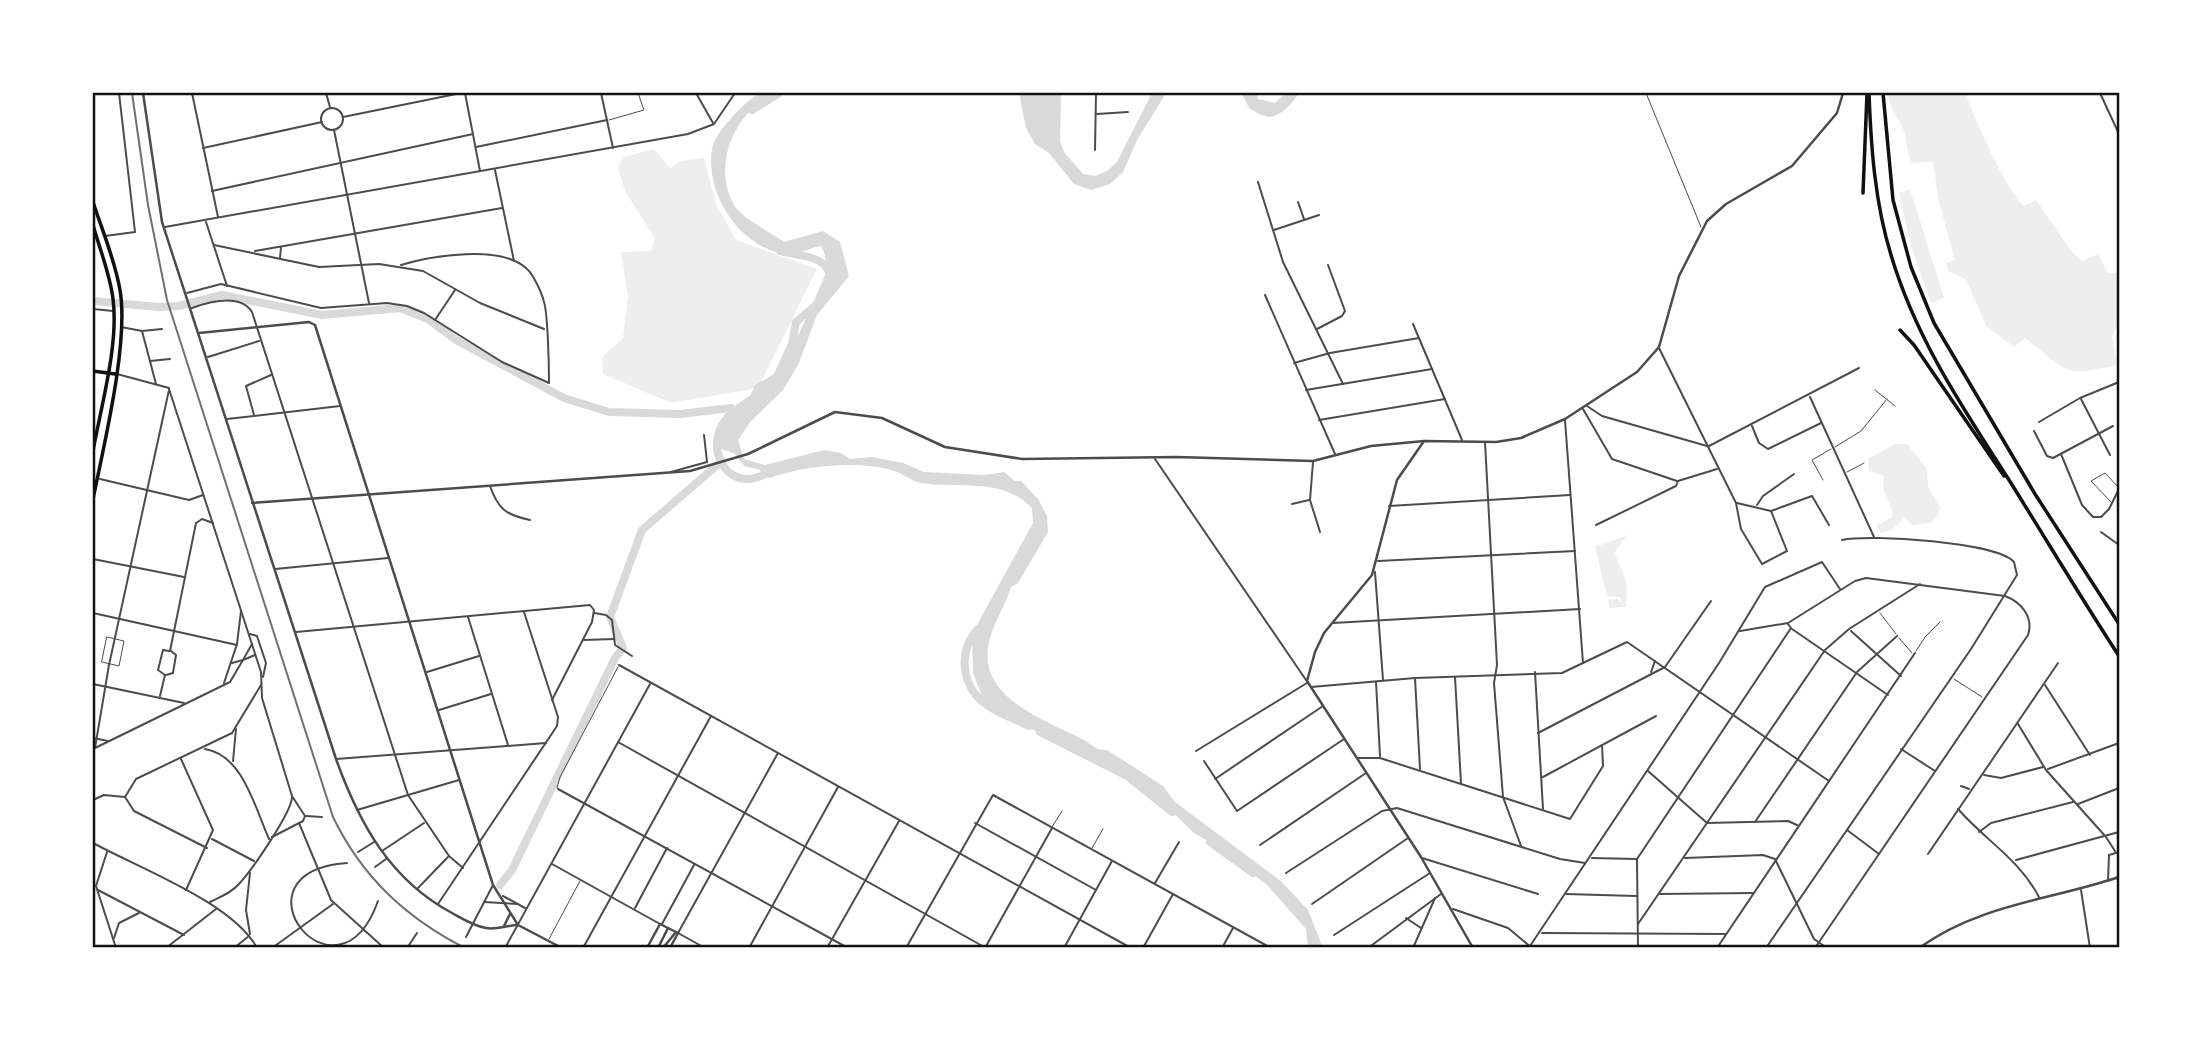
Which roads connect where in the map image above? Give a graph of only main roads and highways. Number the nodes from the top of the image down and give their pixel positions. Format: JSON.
{"nodes":[{"id":1,"x":1868,"y":93,"type":"edge"},
{"id":2,"x":1883,"y":93,"type":"edge"},
{"id":3,"x":1863,"y":193,"type":"dead end"},
{"id":4,"x":93,"y":202,"type":"edge"},
{"id":5,"x":93,"y":225,"type":"edge"},
{"id":6,"x":94,"y":232,"type":"edge"},
{"id":7,"x":1900,"y":330,"type":"dead end"},
{"id":8,"x":93,"y":371,"type":"edge"},
{"id":9,"x":107,"y":372,"type":"junction"},
{"id":10,"x":115,"y":374,"type":"junction"},
{"id":11,"x":93,"y":451,"type":"edge"},
{"id":12,"x":95,"y":478,"type":"edge"},
{"id":13,"x":2013,"y":487,"type":"junction"},
{"id":14,"x":93,"y":499,"type":"edge"},
{"id":15,"x":2119,"y":624,"type":"edge"},
{"id":16,"x":2119,"y":656,"type":"edge"}],
"edges":[{"from":1,"to":3,"type":"main road"},
{"from":1,"to":13,"type":"main road"},
{"from":2,"to":15,"type":"main road"},
{"from":4,"to":10,"type":"main road"},
{"from":5,"to":6,"type":"main road"},
{"from":6,"to":9,"type":"main road"},
{"from":7,"to":13,"type":"main road"},
{"from":8,"to":9,"type":"main road"},
{"from":9,"to":10,"type":"main road"},
{"from":9,"to":11,"type":"main road"},
{"from":10,"to":12,"type":"main road"},
{"from":12,"to":14,"type":"main road"},
{"from":13,"to":16,"type":"main road"}]}
